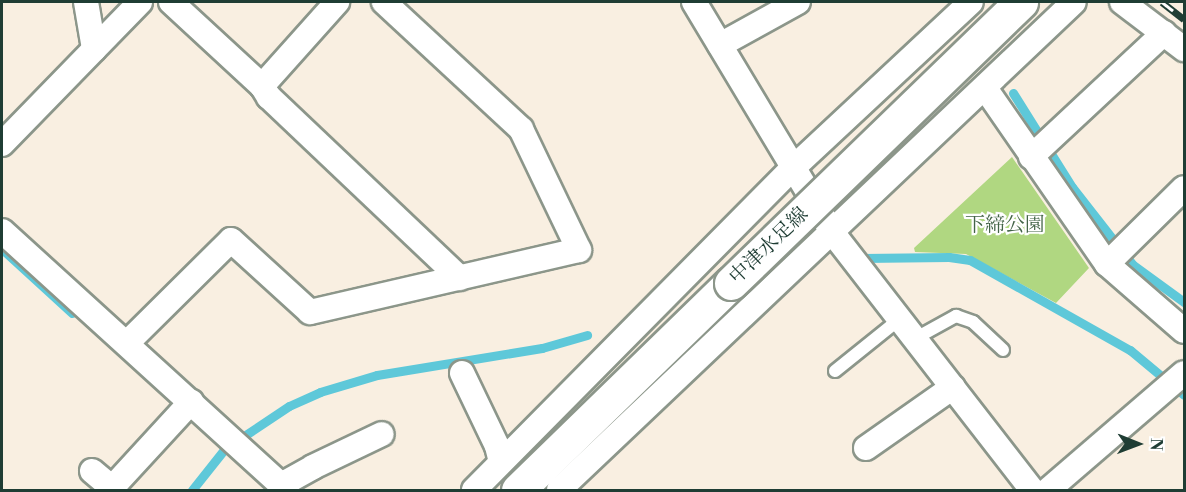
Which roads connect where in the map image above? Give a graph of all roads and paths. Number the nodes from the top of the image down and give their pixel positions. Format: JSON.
{"nodes":[{"id":1,"x":86,"y":2,"type":"edge"},
{"id":2,"x":140,"y":2,"type":"edge"},
{"id":3,"x":171,"y":2,"type":"edge"},
{"id":4,"x":338,"y":2,"type":"edge"},
{"id":5,"x":384,"y":2,"type":"edge"},
{"id":6,"x":693,"y":2,"type":"edge"},
{"id":7,"x":798,"y":2,"type":"edge"},
{"id":8,"x":971,"y":2,"type":"edge"},
{"id":9,"x":1021,"y":2,"type":"edge"},
{"id":10,"x":1074,"y":2,"type":"edge"},
{"id":11,"x":1122,"y":2,"type":"edge"},
{"id":12,"x":1164,"y":33,"type":"junction"},
{"id":13,"x":720,"y":45,"type":"junction"},
{"id":14,"x":94,"y":49,"type":"junction"},
{"id":15,"x":1185,"y":49,"type":"edge"},
{"id":16,"x":262,"y":86,"type":"junction"},
{"id":17,"x":985,"y":88,"type":"junction"},
{"id":18,"x":2,"y":144,"type":"edge"},
{"id":19,"x":1031,"y":156,"type":"junction"},
{"id":20,"x":793,"y":168,"type":"junction"},
{"id":21,"x":1185,"y":188,"type":"edge"},
{"id":22,"x":2,"y":231,"type":"edge"},
{"id":23,"x":832,"y":232,"type":"junction"},
{"id":24,"x":1117,"y":254,"type":"junction"},
{"id":25,"x":460,"y":278,"type":"junction"},
{"id":26,"x":901,"y":318,"type":"junction"},
{"id":27,"x":1185,"y":331,"type":"edge"},
{"id":28,"x":916,"y":338,"type":"junction"},
{"id":29,"x":127,"y":343,"type":"junction"},
{"id":30,"x":1003,"y":350,"type":"dead end"},
{"id":31,"x":835,"y":371,"type":"dead end"},
{"id":32,"x":462,"y":373,"type":"dead end"},
{"id":33,"x":1177,"y":380,"type":"edge"},
{"id":34,"x":954,"y":387,"type":"junction"},
{"id":35,"x":191,"y":402,"type":"junction"},
{"id":36,"x":382,"y":434,"type":"dead end"},
{"id":37,"x":866,"y":448,"type":"dead end"},
{"id":38,"x":501,"y":462,"type":"junction"},
{"id":39,"x":92,"y":471,"type":"dead end"},
{"id":40,"x":284,"y":488,"type":"edge"},
{"id":41,"x":111,"y":489,"type":"edge"},
{"id":42,"x":474,"y":490,"type":"edge"},
{"id":43,"x":518,"y":490,"type":"edge"},
{"id":44,"x":559,"y":490,"type":"edge"},
{"id":45,"x":1032,"y":490,"type":"edge"},
{"id":46,"x":1048,"y":490,"type":"edge"}],
"edges":[{"from":1,"to":14,"type":"street"},
{"from":2,"to":14,"type":"street"},
{"from":3,"to":16,"type":"street"},
{"from":4,"to":16,"type":"street"},
{"from":5,"to":25,"type":"street"},
{"from":6,"to":13,"type":"street"},
{"from":7,"to":13,"type":"street"},
{"from":8,"to":20,"type":"street"},
{"from":9,"to":43,"type":"street","name":"中津水足線","bridge":true},
{"from":10,"to":17,"type":"street"},
{"from":11,"to":12,"type":"street"},
{"from":12,"to":15,"type":"street"},
{"from":12,"to":19,"type":"street"},
{"from":13,"to":20,"type":"street"},
{"from":14,"to":18,"type":"street"},
{"from":16,"to":25,"type":"street"},
{"from":17,"to":19,"type":"street"},
{"from":17,"to":23,"type":"street"},
{"from":19,"to":24,"type":"street"},
{"from":20,"to":23,"type":"street"},
{"from":20,"to":38,"type":"street"},
{"from":21,"to":24,"type":"street"},
{"from":22,"to":29,"type":"street"},
{"from":23,"to":26,"type":"street"},
{"from":23,"to":44,"type":"street"},
{"from":24,"to":27,"type":"street"},
{"from":25,"to":29,"type":"street"},
{"from":26,"to":28,"type":"street"},
{"from":26,"to":31,"type":"lane"},
{"from":28,"to":30,"type":"lane"},
{"from":28,"to":34,"type":"street"},
{"from":29,"to":35,"type":"street"},
{"from":32,"to":38,"type":"street"},
{"from":33,"to":46,"type":"street"},
{"from":34,"to":37,"type":"street"},
{"from":34,"to":45,"type":"street"},
{"from":35,"to":40,"type":"street"},
{"from":35,"to":41,"type":"street"},
{"from":36,"to":40,"type":"street"},
{"from":38,"to":42,"type":"street"},
{"from":39,"to":41,"type":"street"}]}
